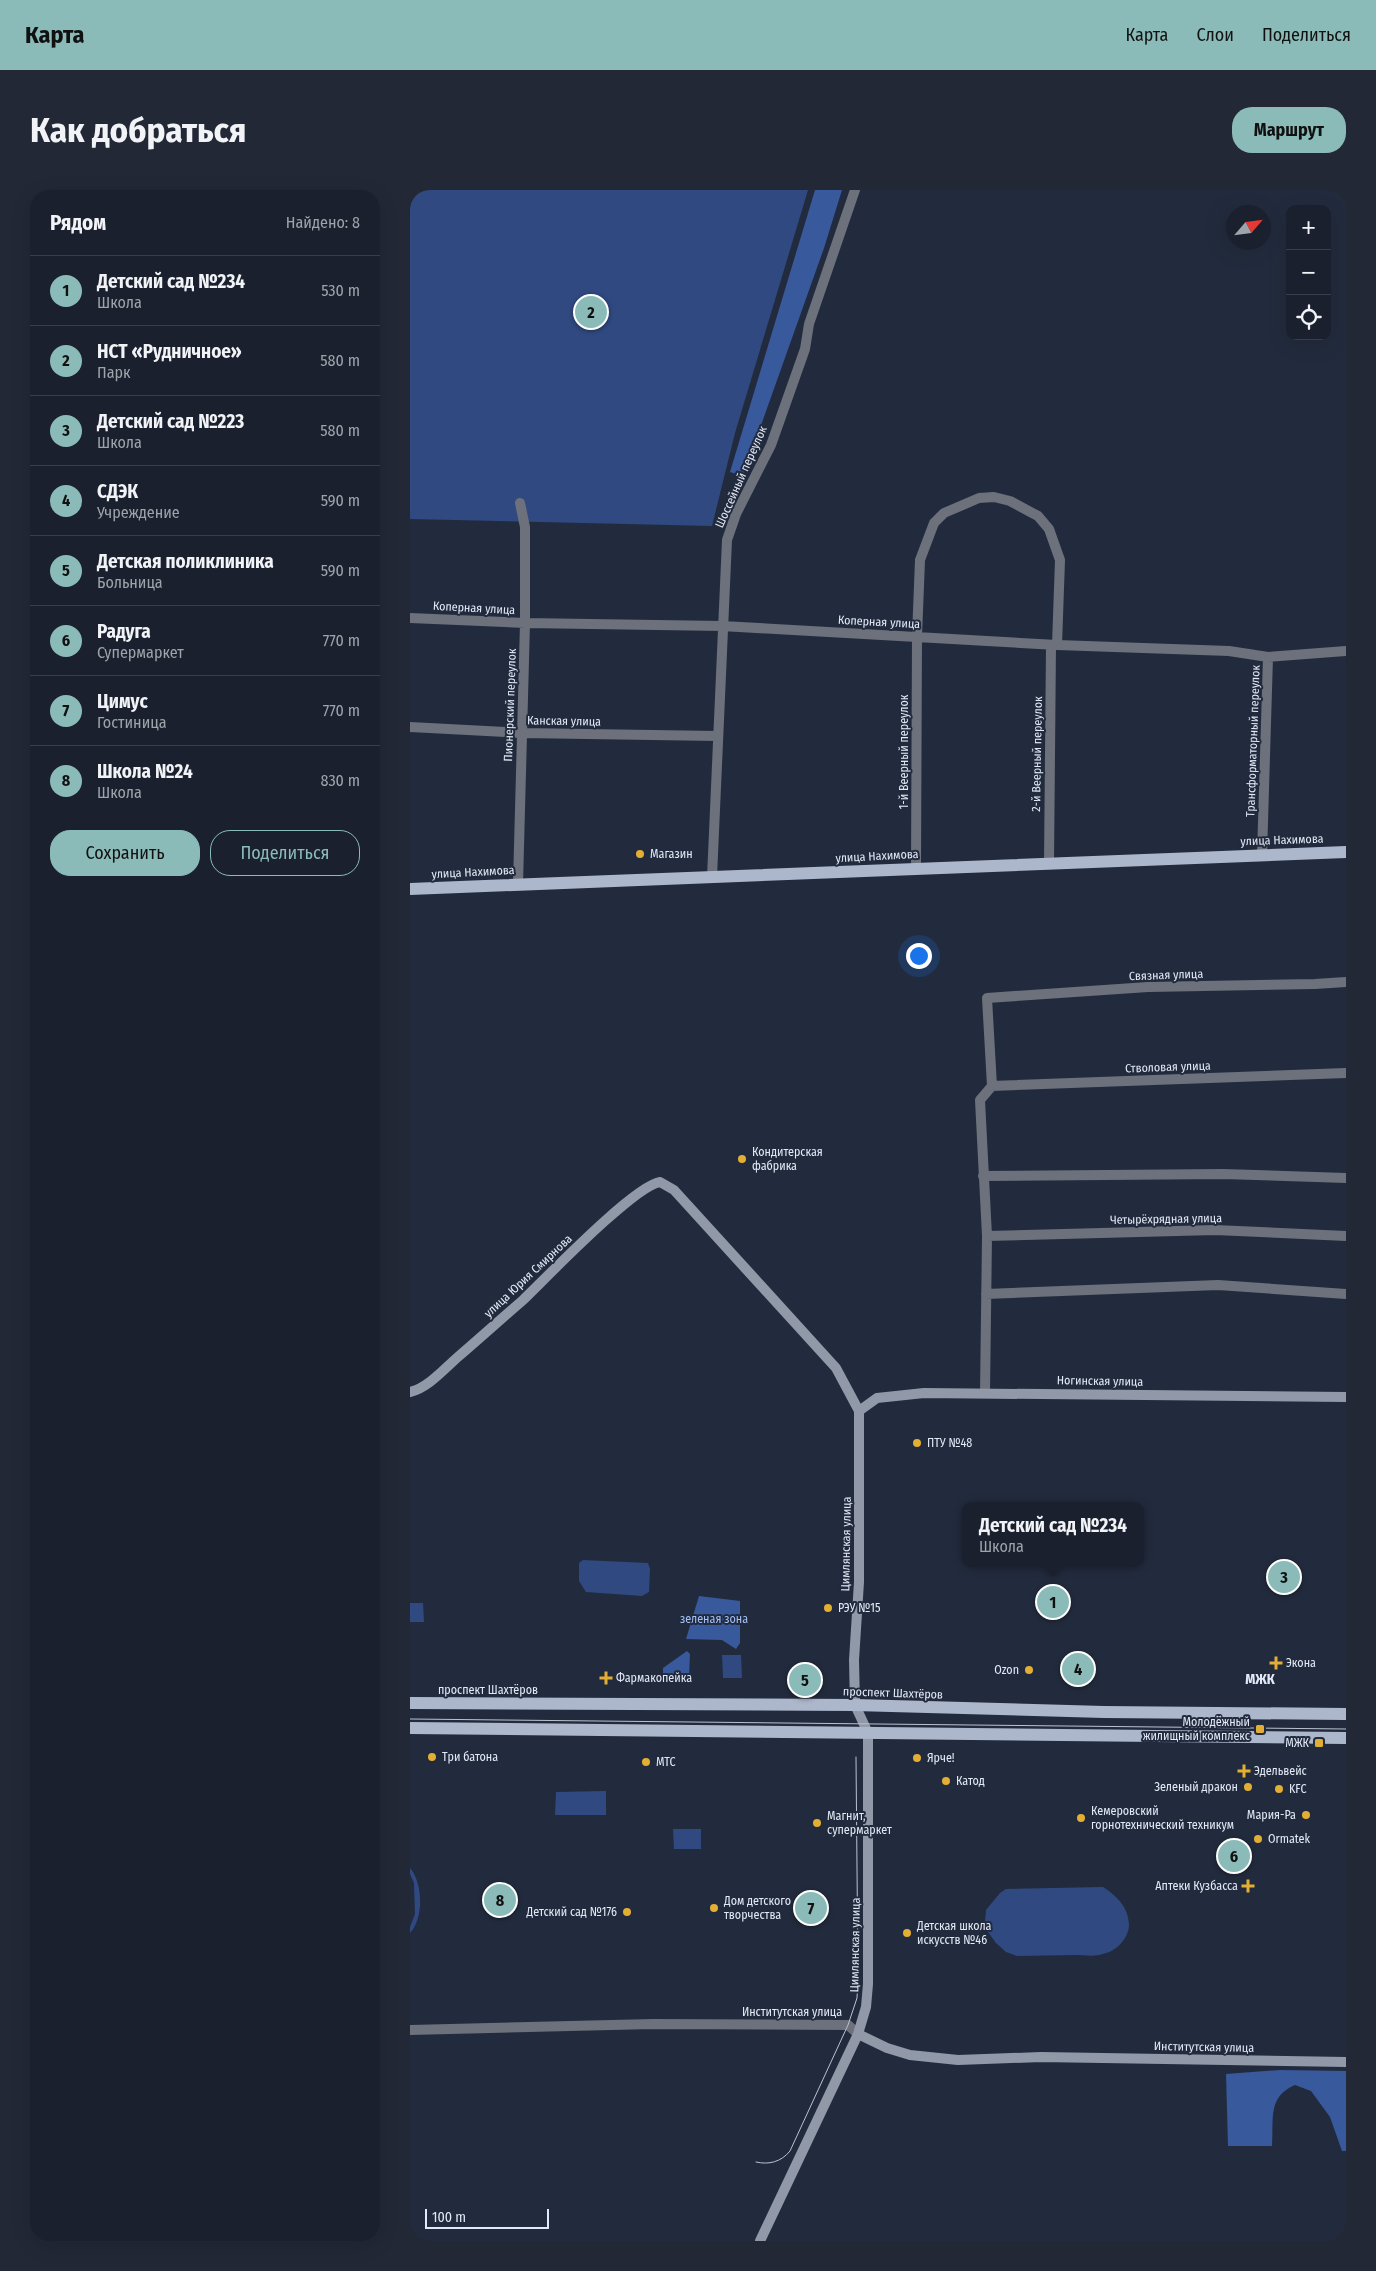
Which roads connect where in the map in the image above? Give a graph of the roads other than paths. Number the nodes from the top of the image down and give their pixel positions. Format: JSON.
{"nodes":[{"id":1,"x":855,"y":190,"type":"edge"},
{"id":2,"x":520,"y":503,"type":"dead end"},
{"id":3,"x":410,"y":618,"type":"edge"},
{"id":4,"x":525,"y":623,"type":"junction"},
{"id":5,"x":722,"y":626,"type":"junction"},
{"id":6,"x":917,"y":636,"type":"junction"},
{"id":7,"x":1054,"y":645,"type":"junction"},
{"id":8,"x":1346,"y":651,"type":"edge"},
{"id":9,"x":1268,"y":657,"type":"junction"},
{"id":10,"x":410,"y":727,"type":"edge"},
{"id":11,"x":522,"y":733,"type":"junction"},
{"id":12,"x":717,"y":736,"type":"junction"},
{"id":13,"x":1346,"y":852,"type":"edge"},
{"id":14,"x":1262,"y":855,"type":"junction"},
{"id":15,"x":1048,"y":863,"type":"junction"},
{"id":16,"x":916,"y":868,"type":"junction"},
{"id":17,"x":712,"y":877,"type":"junction"},
{"id":18,"x":518,"y":884,"type":"junction"},
{"id":19,"x":410,"y":889,"type":"edge"},
{"id":20,"x":1346,"y":982,"type":"edge"},
{"id":21,"x":1346,"y":1073,"type":"edge"},
{"id":22,"x":992,"y":1086,"type":"junction"},
{"id":23,"x":983,"y":1176,"type":"junction"},
{"id":24,"x":1346,"y":1178,"type":"edge"},
{"id":25,"x":664,"y":1183,"type":"joint"},
{"id":26,"x":987,"y":1236,"type":"junction"},
{"id":27,"x":1346,"y":1236,"type":"edge"},
{"id":28,"x":986,"y":1294,"type":"junction"},
{"id":29,"x":1346,"y":1294,"type":"edge"},
{"id":30,"x":410,"y":1392,"type":"edge"},
{"id":31,"x":985,"y":1392,"type":"junction"},
{"id":32,"x":1346,"y":1397,"type":"edge"},
{"id":33,"x":858,"y":1411,"type":"junction"},
{"id":34,"x":410,"y":1703,"type":"edge"},
{"id":35,"x":855,"y":1704,"type":"junction"},
{"id":36,"x":1346,"y":1714,"type":"edge"},
{"id":37,"x":410,"y":1728,"type":"edge"},
{"id":38,"x":868,"y":1733,"type":"junction"},
{"id":39,"x":1346,"y":1738,"type":"edge"},
{"id":40,"x":410,"y":2030,"type":"edge"},
{"id":41,"x":858,"y":2034,"type":"junction"},
{"id":42,"x":1346,"y":2062,"type":"edge"},
{"id":43,"x":760,"y":2241,"type":"edge"}],
"edges":[{"from":1,"to":5,"type":"street","name":"Шоссейный переулок"},
{"from":2,"to":4,"type":"street","name":"Пионерский переулок"},
{"from":3,"to":4,"type":"street","name":"Коперная улица"},
{"from":4,"to":5,"type":"street","name":"Коперная улица"},
{"from":4,"to":11,"type":"street","name":"Пионерский переулок"},
{"from":5,"to":6,"type":"street","name":"Коперная улица"},
{"from":5,"to":12,"type":"street","name":"Шоссейный переулок"},
{"from":6,"to":7,"type":"street","name":"Коперная улица"},
{"from":6,"to":7,"type":"street"},
{"from":6,"to":16,"type":"street","name":"1-й Веерный переулок"},
{"from":7,"to":9,"type":"street","name":"Коперная улица"},
{"from":7,"to":15,"type":"street","name":"2-й Веерный переулок"},
{"from":8,"to":9,"type":"street","name":"Коперная улица"},
{"from":9,"to":14,"type":"street","name":"Трансформаторный переулок"},
{"from":10,"to":11,"type":"street","name":"Канская улица"},
{"from":11,"to":12,"type":"street","name":"Канская улица"},
{"from":11,"to":18,"type":"street","name":"Пионерский переулок"},
{"from":12,"to":17,"type":"street","name":"Шоссейный переулок"},
{"from":13,"to":14,"type":"main road","name":"улица Нахимова"},
{"from":14,"to":15,"type":"main road","name":"улица Нахимова"},
{"from":15,"to":16,"type":"main road","name":"улица Нахимова"},
{"from":16,"to":17,"type":"main road","name":"улица Нахимова"},
{"from":17,"to":18,"type":"main road","name":"улица Нахимова"},
{"from":18,"to":19,"type":"main road","name":"улица Нахимова"},
{"from":20,"to":22,"type":"street","name":"Связная улица"},
{"from":21,"to":22,"type":"street","name":"Стволовая улица"},
{"from":22,"to":23,"type":"street"},
{"from":23,"to":24,"type":"street"},
{"from":23,"to":26,"type":"street"},
{"from":25,"to":30,"type":"street","name":"улица Юрия Смирнова"},
{"from":25,"to":33,"type":"street","name":"Цимлянская улица"},
{"from":26,"to":27,"type":"street","name":"Четырёхрядная улица"},
{"from":26,"to":28,"type":"street"},
{"from":28,"to":29,"type":"street"},
{"from":28,"to":31,"type":"street"},
{"from":31,"to":32,"type":"street","name":"Ногинская улица"},
{"from":31,"to":33,"type":"street","name":"Ногинская улица"},
{"from":33,"to":35,"type":"street","name":"Цимлянская улица"},
{"from":34,"to":35,"type":"main road","name":"проспект Шахтёров"},
{"from":35,"to":36,"type":"main road","name":"проспект Шахтёров"},
{"from":35,"to":38,"type":"street","name":"Цимлянская улица"},
{"from":37,"to":38,"type":"main road"},
{"from":38,"to":39,"type":"main road"},
{"from":38,"to":41,"type":"street","name":"Цимлянская улица"},
{"from":40,"to":41,"type":"street","name":"Институтская улица"},
{"from":41,"to":42,"type":"street","name":"Институтская улица"},
{"from":41,"to":43,"type":"street","name":"Цимлянская улица"}]}
